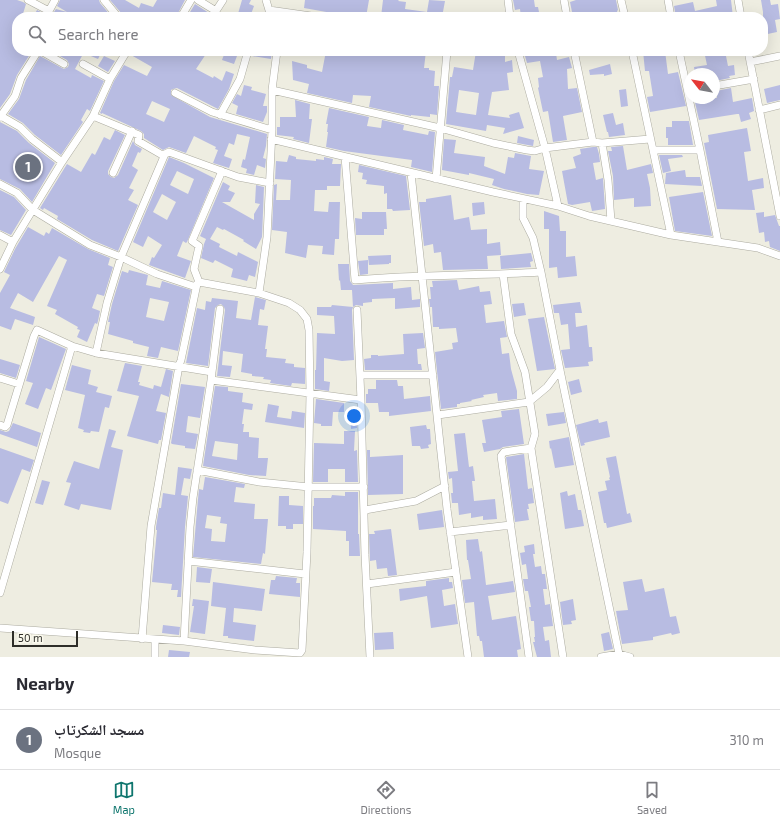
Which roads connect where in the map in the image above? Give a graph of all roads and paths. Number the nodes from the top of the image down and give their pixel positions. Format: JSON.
{"nodes":[{"id":1,"x":28,"y":0,"type":"edge"},
{"id":2,"x":55,"y":0,"type":"edge"},
{"id":3,"x":104,"y":0,"type":"edge"},
{"id":4,"x":191,"y":0,"type":"edge"},
{"id":5,"x":198,"y":0,"type":"edge"},
{"id":6,"x":223,"y":0,"type":"edge"},
{"id":7,"x":266,"y":0,"type":"edge"},
{"id":8,"x":508,"y":0,"type":"edge"},
{"id":9,"x":564,"y":0,"type":"edge"},
{"id":10,"x":621,"y":0,"type":"edge"},
{"id":11,"x":668,"y":0,"type":"edge"},
{"id":12,"x":738,"y":0,"type":"edge"},
{"id":13,"x":114,"y":12,"type":"edge"},
{"id":14,"x":185,"y":12,"type":"edge"},
{"id":15,"x":212,"y":12,"type":"edge"},
{"id":16,"x":215,"y":12,"type":"edge"},
{"id":17,"x":270,"y":12,"type":"edge"},
{"id":18,"x":509,"y":12,"type":"edge"},
{"id":19,"x":566,"y":12,"type":"edge"},
{"id":20,"x":624,"y":12,"type":"edge"},
{"id":21,"x":670,"y":12,"type":"edge"},
{"id":22,"x":740,"y":12,"type":"edge"},
{"id":23,"x":38,"y":56,"type":"edge"},
{"id":24,"x":50,"y":56,"type":"edge"},
{"id":25,"x":124,"y":56,"type":"edge"},
{"id":26,"x":247,"y":56,"type":"edge"},
{"id":27,"x":276,"y":56,"type":"edge"},
{"id":28,"x":447,"y":56,"type":"edge"},
{"id":29,"x":519,"y":56,"type":"edge"},
{"id":30,"x":575,"y":56,"type":"edge"},
{"id":31,"x":633,"y":56,"type":"edge"},
{"id":32,"x":680,"y":56,"type":"edge"},
{"id":33,"x":749,"y":56,"type":"edge"},
{"id":34,"x":780,"y":56,"type":"edge"},
{"id":35,"x":750,"y":62,"type":"junction"},
{"id":36,"x":64,"y":64,"type":"dead end"},
{"id":37,"x":83,"y":64,"type":"dead end"},
{"id":38,"x":684,"y":71,"type":"edge"},
{"id":39,"x":110,"y":79,"type":"junction"},
{"id":40,"x":754,"y":79,"type":"junction"},
{"id":41,"x":720,"y":85,"type":"edge"},
{"id":42,"x":272,"y":90,"type":"junction"},
{"id":43,"x":175,"y":93,"type":"dead end"},
{"id":44,"x":692,"y":104,"type":"edge"},
{"id":45,"x":780,"y":105,"type":"edge"},
{"id":46,"x":759,"y":110,"type":"junction"},
{"id":47,"x":220,"y":115,"type":"junction"},
{"id":48,"x":0,"y":116,"type":"edge"},
{"id":49,"x":93,"y":116,"type":"junction"},
{"id":50,"x":440,"y":128,"type":"junction"},
{"id":51,"x":272,"y":130,"type":"junction"},
{"id":52,"x":132,"y":131,"type":"junction"},
{"id":53,"x":271,"y":139,"type":"junction"},
{"id":54,"x":650,"y":139,"type":"junction"},
{"id":55,"x":593,"y":142,"type":"junction"},
{"id":56,"x":602,"y":142,"type":"junction"},
{"id":57,"x":545,"y":148,"type":"junction"},
{"id":58,"x":654,"y":150,"type":"junction"},
{"id":59,"x":700,"y":150,"type":"junction"},
{"id":60,"x":164,"y":156,"type":"junction"},
{"id":61,"x":344,"y":157,"type":"junction"},
{"id":62,"x":62,"y":162,"type":"junction"},
{"id":63,"x":222,"y":171,"type":"junction"},
{"id":64,"x":113,"y":173,"type":"dead end"},
{"id":65,"x":412,"y":173,"type":"junction"},
{"id":66,"x":436,"y":179,"type":"junction"},
{"id":67,"x":270,"y":183,"type":"junction"},
{"id":68,"x":0,"y":184,"type":"edge"},
{"id":69,"x":522,"y":199,"type":"junction"},
{"id":70,"x":558,"y":206,"type":"junction"},
{"id":71,"x":33,"y":210,"type":"junction"},
{"id":72,"x":780,"y":216,"type":"edge"},
{"id":73,"x":611,"y":221,"type":"junction"},
{"id":74,"x":0,"y":235,"type":"edge"},
{"id":75,"x":671,"y":235,"type":"junction"},
{"id":76,"x":13,"y":242,"type":"junction"},
{"id":77,"x":718,"y":242,"type":"junction"},
{"id":78,"x":780,"y":256,"type":"edge"},
{"id":79,"x":121,"y":257,"type":"junction"},
{"id":80,"x":0,"y":268,"type":"edge"},
{"id":81,"x":541,"y":272,"type":"junction"},
{"id":82,"x":503,"y":274,"type":"junction"},
{"id":83,"x":423,"y":277,"type":"junction"},
{"id":84,"x":198,"y":285,"type":"junction"},
{"id":85,"x":258,"y":293,"type":"junction"},
{"id":86,"x":220,"y":309,"type":"dead end"},
{"id":87,"x":357,"y":310,"type":"dead end"},
{"id":88,"x":72,"y":346,"type":"junction"},
{"id":89,"x":96,"y":353,"type":"junction"},
{"id":90,"x":179,"y":366,"type":"junction"},
{"id":91,"x":560,"y":370,"type":"junction"},
{"id":92,"x":212,"y":372,"type":"junction"},
{"id":93,"x":433,"y":374,"type":"junction"},
{"id":94,"x":360,"y":375,"type":"junction"},
{"id":95,"x":0,"y":378,"type":"edge"},
{"id":96,"x":211,"y":380,"type":"junction"},
{"id":97,"x":19,"y":384,"type":"junction"},
{"id":98,"x":310,"y":393,"type":"junction"},
{"id":99,"x":361,"y":400,"type":"junction"},
{"id":100,"x":529,"y":402,"type":"junction"},
{"id":101,"x":438,"y":415,"type":"junction"},
{"id":102,"x":0,"y":425,"type":"edge"},
{"id":103,"x":531,"y":448,"type":"junction"},
{"id":104,"x":197,"y":470,"type":"junction"},
{"id":105,"x":364,"y":486,"type":"junction"},
{"id":106,"x":445,"y":486,"type":"junction"},
{"id":107,"x":308,"y":487,"type":"junction"},
{"id":108,"x":365,"y":510,"type":"junction"},
{"id":109,"x":511,"y":525,"type":"junction"},
{"id":110,"x":450,"y":532,"type":"junction"},
{"id":111,"x":188,"y":561,"type":"junction"},
{"id":112,"x":456,"y":572,"type":"junction"},
{"id":113,"x":306,"y":574,"type":"junction"},
{"id":114,"x":367,"y":584,"type":"junction"},
{"id":115,"x":0,"y":593,"type":"edge"},
{"id":116,"x":0,"y":628,"type":"edge"},
{"id":117,"x":142,"y":639,"type":"junction"},
{"id":118,"x":155,"y":640,"type":"junction"},
{"id":119,"x":184,"y":641,"type":"junction"},
{"id":120,"x":619,"y":654,"type":"junction"},
{"id":121,"x":155,"y":657,"type":"edge"},
{"id":122,"x":370,"y":657,"type":"edge"},
{"id":123,"x":468,"y":657,"type":"edge"},
{"id":124,"x":529,"y":657,"type":"edge"},
{"id":125,"x":563,"y":657,"type":"edge"},
{"id":126,"x":601,"y":657,"type":"edge"},
{"id":127,"x":630,"y":657,"type":"edge"}],
"edges":[{"from":1,"to":2,"type":"street"},
{"from":3,"to":13,"type":"street"},
{"from":4,"to":14,"type":"street"},
{"from":5,"to":15,"type":"street"},
{"from":6,"to":16,"type":"street"},
{"from":7,"to":17,"type":"street"},
{"from":8,"to":18,"type":"street"},
{"from":9,"to":19,"type":"street"},
{"from":10,"to":20,"type":"street"},
{"from":11,"to":21,"type":"street"},
{"from":12,"to":22,"type":"street"},
{"from":23,"to":48,"type":"street"},
{"from":24,"to":36,"type":"street"},
{"from":25,"to":39,"type":"street"},
{"from":26,"to":47,"type":"street"},
{"from":27,"to":42,"type":"street"},
{"from":28,"to":50,"type":"street"},
{"from":29,"to":57,"type":"street"},
{"from":30,"to":55,"type":"street"},
{"from":31,"to":54,"type":"street"},
{"from":32,"to":38,"type":"street"},
{"from":33,"to":35,"type":"street"},
{"from":34,"to":35,"type":"street"},
{"from":35,"to":40,"type":"street"},
{"from":37,"to":39,"type":"street"},
{"from":39,"to":49,"type":"street"},
{"from":40,"to":41,"type":"street"},
{"from":40,"to":46,"type":"street"},
{"from":42,"to":50,"type":"street"},
{"from":42,"to":51,"type":"street"},
{"from":43,"to":47,"type":"street"},
{"from":44,"to":59,"type":"street"},
{"from":45,"to":46,"type":"street"},
{"from":46,"to":72,"type":"street"},
{"from":47,"to":51,"type":"street"},
{"from":48,"to":62,"type":"street"},
{"from":49,"to":52,"type":"street"},
{"from":49,"to":62,"type":"street"},
{"from":50,"to":57,"type":"street"},
{"from":50,"to":66,"type":"street"},
{"from":51,"to":53,"type":"street"},
{"from":52,"to":60,"type":"street"},
{"from":52,"to":64,"type":"street"},
{"from":53,"to":61,"type":"street"},
{"from":53,"to":67,"type":"street"},
{"from":54,"to":56,"type":"street"},
{"from":54,"to":58,"type":"street"},
{"from":55,"to":56,"type":"street"},
{"from":55,"to":57,"type":"street"},
{"from":56,"to":73,"type":"street"},
{"from":57,"to":70,"type":"street"},
{"from":58,"to":59,"type":"street"},
{"from":58,"to":75,"type":"street"},
{"from":59,"to":77,"type":"street"},
{"from":60,"to":63,"type":"street"},
{"from":60,"to":79,"type":"street"},
{"from":61,"to":65,"type":"street"},
{"from":61,"to":83,"type":"street"},
{"from":62,"to":71,"type":"street"},
{"from":63,"to":67,"type":"street"},
{"from":63,"to":84,"type":"street"},
{"from":65,"to":66,"type":"street"},
{"from":65,"to":83,"type":"street"},
{"from":66,"to":69,"type":"street"},
{"from":67,"to":85,"type":"street"},
{"from":68,"to":71,"type":"street"},
{"from":69,"to":70,"type":"street"},
{"from":69,"to":81,"type":"street"},
{"from":70,"to":73,"type":"street"},
{"from":71,"to":76,"type":"street"},
{"from":71,"to":79,"type":"street"},
{"from":73,"to":75,"type":"street"},
{"from":74,"to":76,"type":"street"},
{"from":75,"to":77,"type":"street"},
{"from":76,"to":80,"type":"street"},
{"from":77,"to":78,"type":"street"},
{"from":79,"to":84,"type":"street"},
{"from":79,"to":89,"type":"street"},
{"from":81,"to":82,"type":"street"},
{"from":81,"to":91,"type":"street"},
{"from":82,"to":83,"type":"street"},
{"from":82,"to":100,"type":"street"},
{"from":83,"to":93,"type":"street"},
{"from":84,"to":85,"type":"street"},
{"from":84,"to":90,"type":"street"},
{"from":85,"to":98,"type":"street"},
{"from":86,"to":92,"type":"street"},
{"from":87,"to":94,"type":"street"},
{"from":88,"to":89,"type":"street"},
{"from":88,"to":97,"type":"street"},
{"from":88,"to":115,"type":"street"},
{"from":89,"to":90,"type":"street"},
{"from":90,"to":92,"type":"street"},
{"from":90,"to":117,"type":"street"},
{"from":91,"to":100,"type":"street"},
{"from":91,"to":120,"type":"street"},
{"from":92,"to":96,"type":"street"},
{"from":93,"to":94,"type":"street"},
{"from":93,"to":101,"type":"street"},
{"from":94,"to":99,"type":"street"},
{"from":95,"to":97,"type":"street"},
{"from":96,"to":98,"type":"street"},
{"from":96,"to":104,"type":"street"},
{"from":97,"to":102,"type":"street"},
{"from":98,"to":99,"type":"street"},
{"from":98,"to":107,"type":"street"},
{"from":99,"to":105,"type":"street"},
{"from":100,"to":101,"type":"street"},
{"from":100,"to":103,"type":"street"},
{"from":101,"to":106,"type":"street"},
{"from":103,"to":109,"type":"street"},
{"from":103,"to":125,"type":"street"},
{"from":104,"to":107,"type":"street"},
{"from":104,"to":111,"type":"street"},
{"from":105,"to":107,"type":"street"},
{"from":105,"to":108,"type":"street"},
{"from":106,"to":108,"type":"street"},
{"from":106,"to":110,"type":"street"},
{"from":107,"to":113,"type":"street"},
{"from":108,"to":114,"type":"street"},
{"from":109,"to":110,"type":"street"},
{"from":109,"to":124,"type":"street"},
{"from":110,"to":112,"type":"street"},
{"from":111,"to":113,"type":"street"},
{"from":111,"to":119,"type":"street"},
{"from":112,"to":114,"type":"street"},
{"from":112,"to":123,"type":"street"},
{"from":113,"to":119,"type":"street"},
{"from":114,"to":122,"type":"street"},
{"from":116,"to":117,"type":"street"},
{"from":117,"to":118,"type":"street"},
{"from":118,"to":119,"type":"street"},
{"from":118,"to":121,"type":"street"},
{"from":120,"to":126,"type":"street"},
{"from":120,"to":127,"type":"street"}]}
